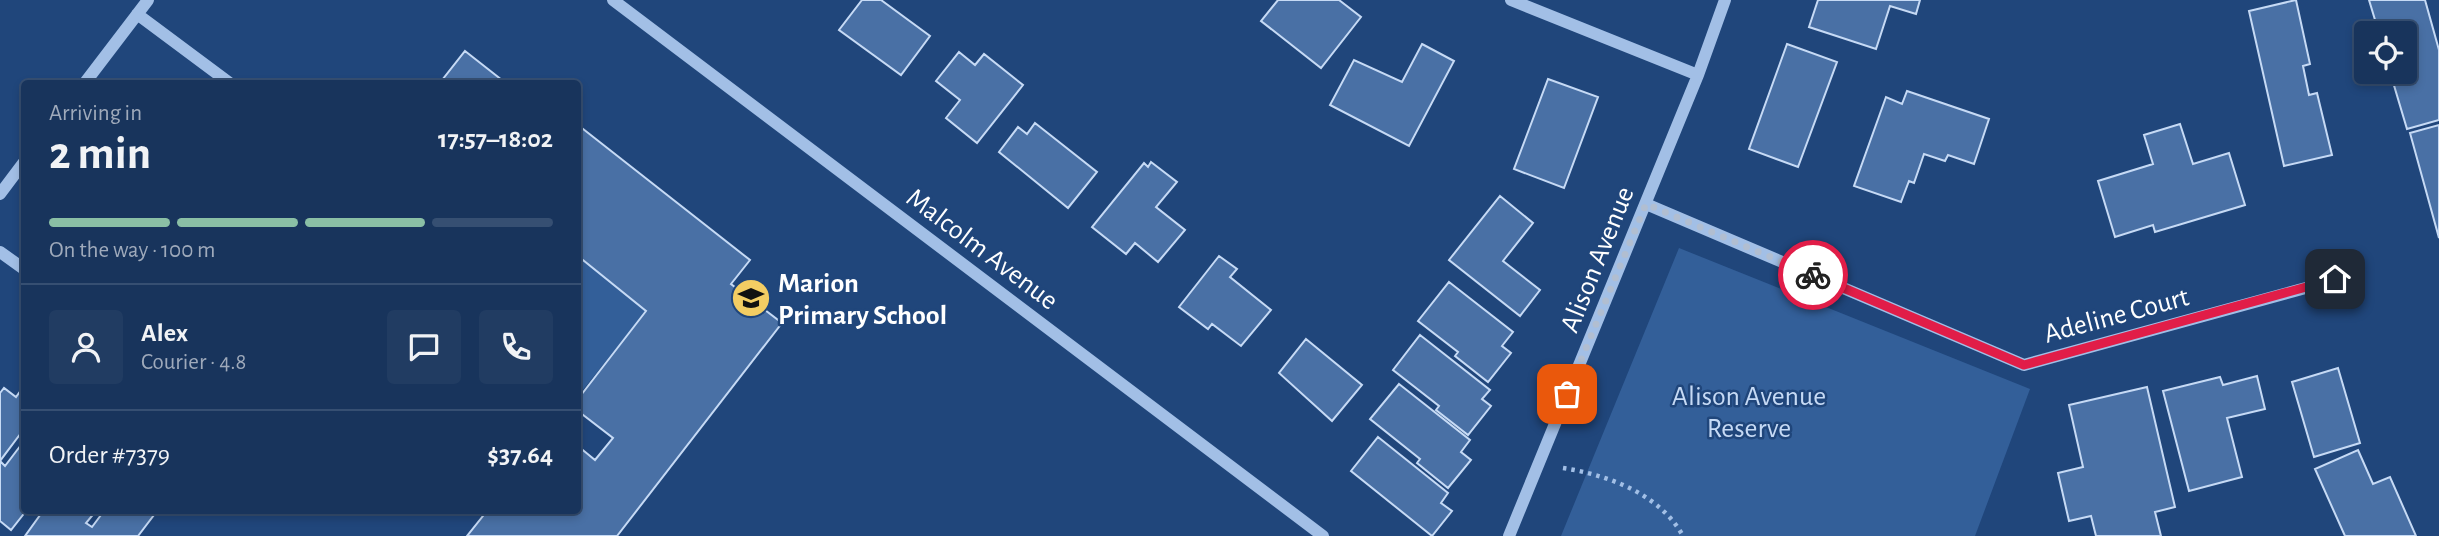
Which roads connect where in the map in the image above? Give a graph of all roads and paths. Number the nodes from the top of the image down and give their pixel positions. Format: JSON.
{"nodes":[{"id":1,"x":148,"y":0,"type":"edge"},
{"id":2,"x":613,"y":0,"type":"edge"},
{"id":3,"x":1511,"y":0,"type":"edge"},
{"id":4,"x":1725,"y":0,"type":"edge"},
{"id":5,"x":137,"y":14,"type":"junction"},
{"id":6,"x":1698,"y":75,"type":"junction"},
{"id":7,"x":87,"y":80,"type":"edge"},
{"id":8,"x":226,"y":80,"type":"edge"},
{"id":9,"x":21,"y":166,"type":"edge"},
{"id":10,"x":0,"y":194,"type":"edge"},
{"id":11,"x":1646,"y":204,"type":"junction"},
{"id":12,"x":0,"y":252,"type":"edge"},
{"id":13,"x":21,"y":267,"type":"edge"},
{"id":14,"x":2335,"y":279,"type":"dead end"},
{"id":15,"x":1538,"y":465,"type":"junction"},
{"id":16,"x":1323,"y":536,"type":"edge"},
{"id":17,"x":1509,"y":536,"type":"edge"},
{"id":18,"x":1684,"y":536,"type":"edge"}],
"edges":[{"from":1,"to":5,"type":"street"},
{"from":2,"to":16,"type":"street","name":"Malcolm Avenue"},
{"from":3,"to":6,"type":"street"},
{"from":4,"to":6,"type":"street","name":"Alison Avenue"},
{"from":5,"to":7,"type":"street"},
{"from":5,"to":8,"type":"street"},
{"from":6,"to":11,"type":"street","name":"Alison Avenue"},
{"from":9,"to":10,"type":"street"},
{"from":11,"to":14,"type":"street","name":"Adeline Court"},
{"from":11,"to":15,"type":"street","name":"Alison Avenue"},
{"from":12,"to":13,"type":"street"},
{"from":15,"to":17,"type":"street","name":"Alison Avenue"},
{"from":15,"to":18,"type":"path"}]}
